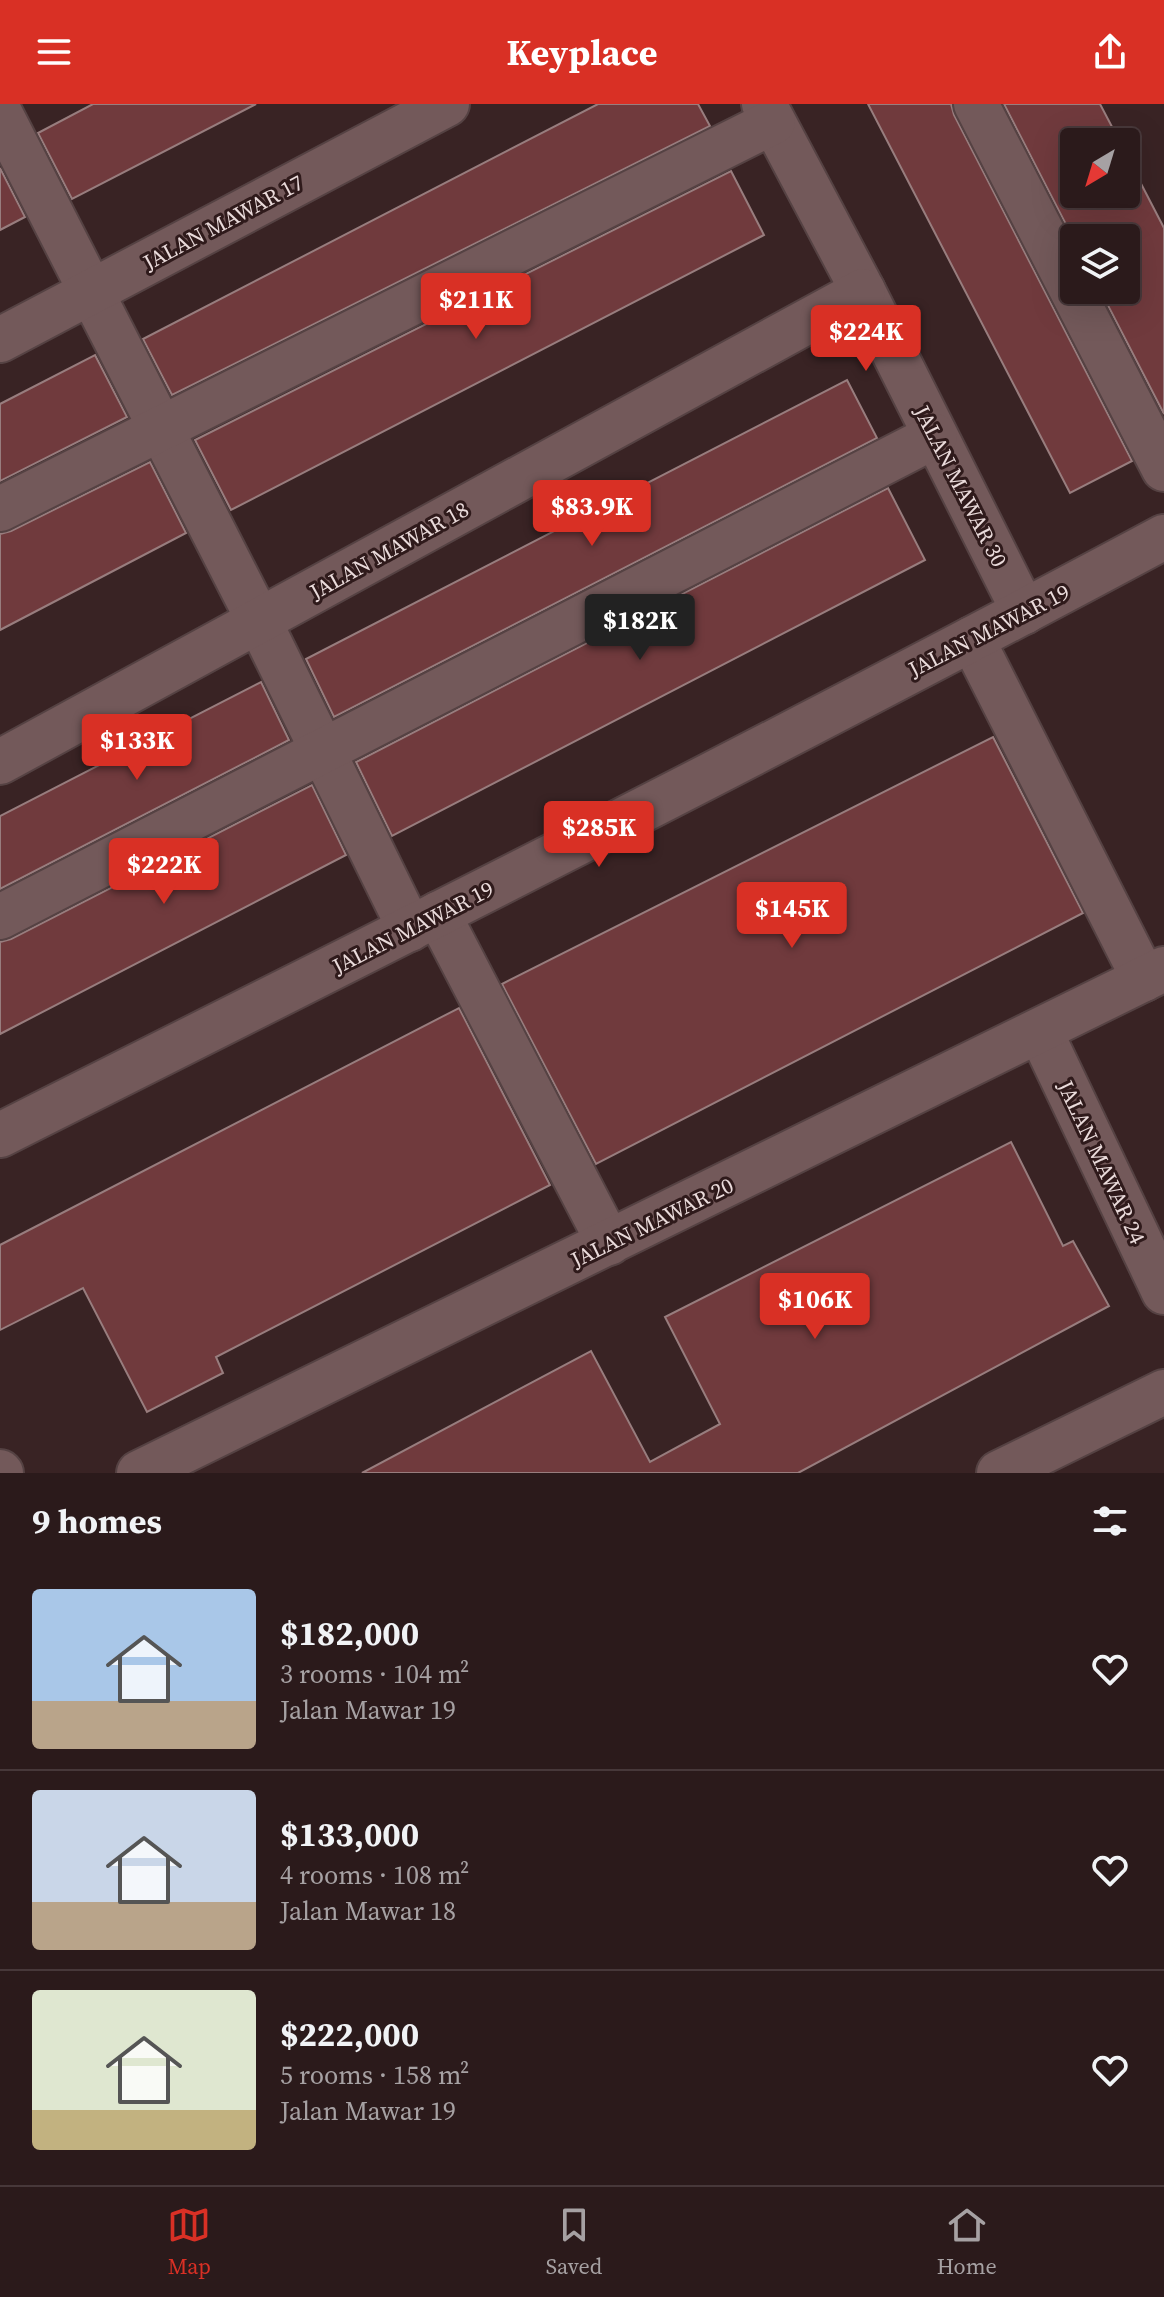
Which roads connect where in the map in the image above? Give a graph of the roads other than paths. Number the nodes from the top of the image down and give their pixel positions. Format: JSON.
{"nodes":[{"id":1,"x":447,"y":104,"type":"edge"},
{"id":2,"x":976,"y":104,"type":"edge"},
{"id":3,"x":0,"y":113,"type":"edge"},
{"id":4,"x":769,"y":113,"type":"edge"},
{"id":5,"x":863,"y":291,"type":"junction"},
{"id":6,"x":90,"y":293,"type":"junction"},
{"id":7,"x":0,"y":340,"type":"edge"},
{"id":8,"x":160,"y":429,"type":"junction"},
{"id":9,"x":935,"y":436,"type":"junction"},
{"id":10,"x":1164,"y":469,"type":"edge"},
{"id":11,"x":0,"y":509,"type":"edge"},
{"id":12,"x":1164,"y":537,"type":"edge"},
{"id":13,"x":1024,"y":612,"type":"junction"},
{"id":14,"x":259,"y":621,"type":"junction"},
{"id":15,"x":972,"y":639,"type":"junction"},
{"id":16,"x":324,"y":753,"type":"junction"},
{"id":17,"x":0,"y":762,"type":"edge"},
{"id":18,"x":0,"y":917,"type":"edge"},
{"id":19,"x":424,"y":921,"type":"junction"},
{"id":20,"x":1154,"y":974,"type":"edge"},
{"id":21,"x":1040,"y":1031,"type":"junction"},
{"id":22,"x":0,"y":1135,"type":"edge"},
{"id":23,"x":609,"y":1243,"type":"junction"},
{"id":24,"x":1164,"y":1292,"type":"edge"},
{"id":25,"x":1164,"y":1392,"type":"edge"},
{"id":26,"x":139,"y":1473,"type":"edge"},
{"id":27,"x":999,"y":1473,"type":"edge"}],
"edges":[{"from":1,"to":6,"type":"street","name":"JALAN MAWAR 17"},
{"from":2,"to":10,"type":"street"},
{"from":3,"to":6,"type":"street"},
{"from":4,"to":5,"type":"street","name":"JALAN MAWAR 30"},
{"from":4,"to":8,"type":"street"},
{"from":5,"to":9,"type":"street","name":"JALAN MAWAR 30"},
{"from":5,"to":14,"type":"street","name":"JALAN MAWAR 18"},
{"from":6,"to":7,"type":"street","name":"JALAN MAWAR 17"},
{"from":6,"to":8,"type":"street"},
{"from":8,"to":11,"type":"street"},
{"from":8,"to":14,"type":"street"},
{"from":9,"to":13,"type":"street","name":"JALAN MAWAR 30"},
{"from":9,"to":16,"type":"street"},
{"from":12,"to":13,"type":"street","name":"JALAN MAWAR 19"},
{"from":13,"to":15,"type":"street","name":"JALAN MAWAR 19"},
{"from":14,"to":16,"type":"street"},
{"from":14,"to":17,"type":"street","name":"JALAN MAWAR 18"},
{"from":15,"to":19,"type":"street","name":"JALAN MAWAR 19"},
{"from":15,"to":20,"type":"street"},
{"from":16,"to":18,"type":"street"},
{"from":16,"to":19,"type":"street"},
{"from":19,"to":22,"type":"street","name":"JALAN MAWAR 19"},
{"from":19,"to":23,"type":"street"},
{"from":20,"to":21,"type":"street","name":"JALAN MAWAR 20"},
{"from":21,"to":23,"type":"street","name":"JALAN MAWAR 20"},
{"from":21,"to":24,"type":"street","name":"JALAN MAWAR 24"},
{"from":23,"to":26,"type":"street","name":"JALAN MAWAR 20"},
{"from":25,"to":27,"type":"street"}]}
